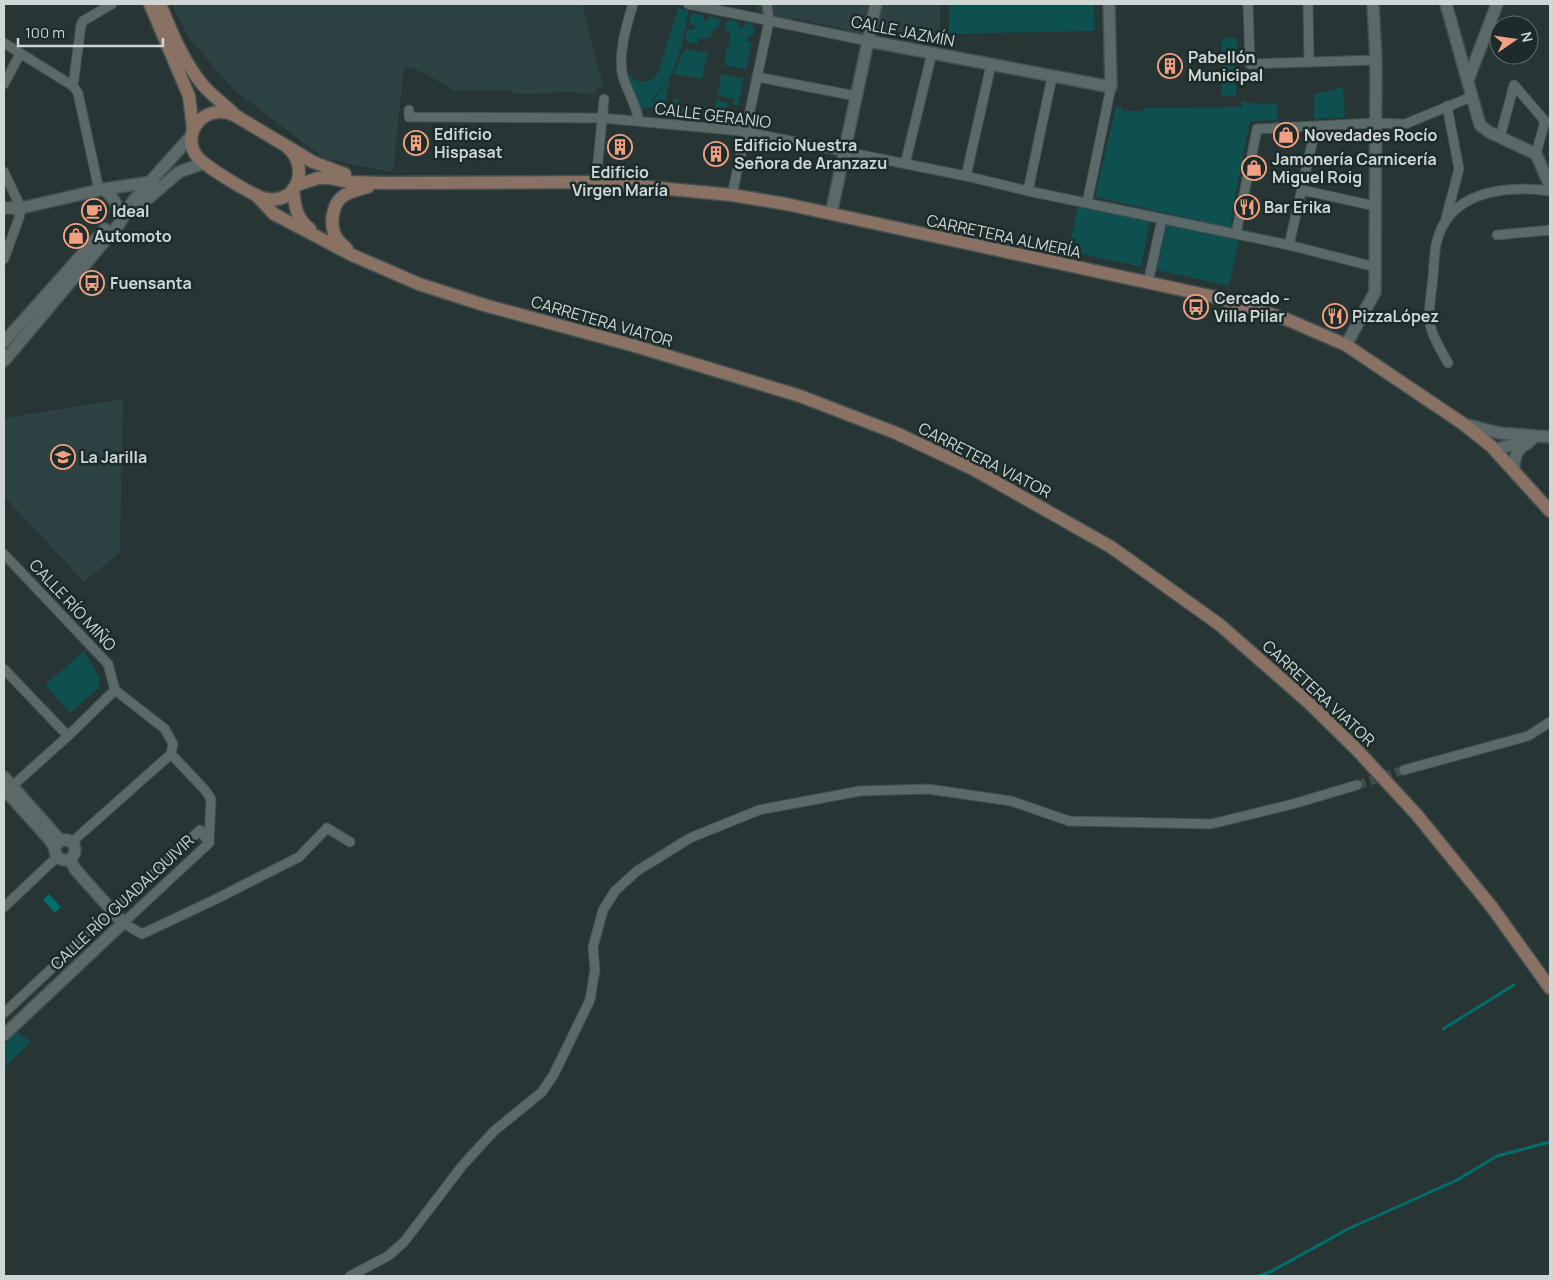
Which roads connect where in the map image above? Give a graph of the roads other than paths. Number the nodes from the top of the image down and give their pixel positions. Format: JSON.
{"nodes":[{"id":1,"x":112,"y":4,"type":"edge"},
{"id":2,"x":150,"y":4,"type":"edge"},
{"id":3,"x":160,"y":4,"type":"edge"},
{"id":4,"x":633,"y":4,"type":"edge"},
{"id":5,"x":688,"y":4,"type":"edge"},
{"id":6,"x":767,"y":4,"type":"edge"},
{"id":7,"x":876,"y":4,"type":"edge"},
{"id":8,"x":1110,"y":4,"type":"edge"},
{"id":9,"x":1248,"y":4,"type":"edge"},
{"id":10,"x":1308,"y":4,"type":"edge"},
{"id":11,"x":1373,"y":4,"type":"edge"},
{"id":12,"x":1446,"y":4,"type":"edge"},
{"id":13,"x":1497,"y":4,"type":"edge"},
{"id":14,"x":769,"y":21,"type":"junction"},
{"id":15,"x":868,"y":41,"type":"junction"},
{"id":16,"x":4,"y":42,"type":"edge"},
{"id":17,"x":932,"y":53,"type":"junction"},
{"id":18,"x":20,"y":54,"type":"junction"},
{"id":19,"x":1376,"y":60,"type":"junction"},
{"id":20,"x":1309,"y":62,"type":"junction"},
{"id":21,"x":991,"y":64,"type":"junction"},
{"id":22,"x":757,"y":76,"type":"junction"},
{"id":23,"x":1052,"y":77,"type":"junction"},
{"id":24,"x":1468,"y":80,"type":"junction"},
{"id":25,"x":4,"y":84,"type":"edge"},
{"id":26,"x":73,"y":86,"type":"junction"},
{"id":27,"x":1111,"y":87,"type":"junction"},
{"id":28,"x":856,"y":96,"type":"junction"},
{"id":29,"x":1471,"y":97,"type":"junction"},
{"id":30,"x":604,"y":99,"type":"dead end"},
{"id":31,"x":1447,"y":106,"type":"junction"},
{"id":32,"x":409,"y":110,"type":"dead end"},
{"id":33,"x":236,"y":116,"type":"junction"},
{"id":34,"x":602,"y":118,"type":"junction"},
{"id":35,"x":639,"y":121,"type":"junction"},
{"id":36,"x":1375,"y":124,"type":"junction"},
{"id":37,"x":1316,"y":126,"type":"junction"},
{"id":38,"x":193,"y":132,"type":"junction"},
{"id":39,"x":746,"y":132,"type":"junction"},
{"id":40,"x":1500,"y":137,"type":"junction"},
{"id":41,"x":287,"y":147,"type":"junction"},
{"id":42,"x":845,"y":151,"type":"junction"},
{"id":43,"x":1536,"y":154,"type":"junction"},
{"id":44,"x":204,"y":163,"type":"junction"},
{"id":45,"x":905,"y":164,"type":"junction"},
{"id":46,"x":4,"y":172,"type":"edge"},
{"id":47,"x":966,"y":176,"type":"junction"},
{"id":48,"x":152,"y":182,"type":"junction"},
{"id":49,"x":596,"y":182,"type":"junction"},
{"id":50,"x":384,"y":183,"type":"junction"},
{"id":51,"x":1550,"y":186,"type":"edge"},
{"id":52,"x":295,"y":187,"type":"junction"},
{"id":53,"x":101,"y":190,"type":"junction"},
{"id":54,"x":1302,"y":190,"type":"junction"},
{"id":55,"x":1028,"y":191,"type":"junction"},
{"id":56,"x":1550,"y":191,"type":"edge"},
{"id":57,"x":256,"y":195,"type":"junction"},
{"id":58,"x":732,"y":195,"type":"junction"},
{"id":59,"x":1087,"y":203,"type":"junction"},
{"id":60,"x":1376,"y":206,"type":"junction"},
{"id":61,"x":4,"y":208,"type":"edge"},
{"id":62,"x":21,"y":208,"type":"junction"},
{"id":63,"x":122,"y":214,"type":"junction"},
{"id":64,"x":831,"y":214,"type":"junction"},
{"id":65,"x":1162,"y":219,"type":"junction"},
{"id":66,"x":1446,"y":219,"type":"junction"},
{"id":67,"x":1550,"y":230,"type":"edge"},
{"id":68,"x":1236,"y":234,"type":"junction"},
{"id":69,"x":1497,"y":235,"type":"dead end"},
{"id":70,"x":326,"y":242,"type":"junction"},
{"id":71,"x":1289,"y":245,"type":"junction"},
{"id":72,"x":352,"y":255,"type":"junction"},
{"id":73,"x":4,"y":259,"type":"edge"},
{"id":74,"x":1375,"y":267,"type":"junction"},
{"id":75,"x":1148,"y":283,"type":"junction"},
{"id":76,"x":22,"y":331,"type":"junction"},
{"id":77,"x":4,"y":342,"type":"edge"},
{"id":78,"x":1346,"y":345,"type":"junction"},
{"id":79,"x":4,"y":361,"type":"edge"},
{"id":80,"x":1448,"y":363,"type":"dead end"},
{"id":81,"x":1462,"y":423,"type":"junction"},
{"id":82,"x":1514,"y":435,"type":"junction"},
{"id":83,"x":1547,"y":437,"type":"edge"},
{"id":84,"x":1492,"y":448,"type":"junction"},
{"id":85,"x":1514,"y":470,"type":"junction"},
{"id":86,"x":1550,"y":511,"type":"edge"},
{"id":87,"x":4,"y":554,"type":"edge"},
{"id":88,"x":4,"y":669,"type":"edge"},
{"id":89,"x":114,"y":690,"type":"junction"},
{"id":90,"x":1550,"y":722,"type":"edge"},
{"id":91,"x":68,"y":736,"type":"junction"},
{"id":92,"x":171,"y":754,"type":"junction"},
{"id":93,"x":1404,"y":770,"type":"tunnel mouth"},
{"id":94,"x":4,"y":777,"type":"edge"},
{"id":95,"x":1357,"y":785,"type":"tunnel mouth"},
{"id":96,"x":7,"y":791,"type":"edge"},
{"id":97,"x":72,"y":842,"type":"junction"},
{"id":98,"x":350,"y":842,"type":"dead end"},
{"id":99,"x":209,"y":843,"type":"junction"},
{"id":100,"x":57,"y":848,"type":"junction"},
{"id":101,"x":70,"y":859,"type":"junction"},
{"id":102,"x":4,"y":907,"type":"edge"},
{"id":103,"x":114,"y":911,"type":"junction"},
{"id":104,"x":123,"y":924,"type":"junction"},
{"id":105,"x":1550,"y":988,"type":"edge"},
{"id":106,"x":4,"y":1013,"type":"edge"},
{"id":107,"x":4,"y":1035,"type":"edge"},
{"id":108,"x":350,"y":1276,"type":"edge"}],
"edges":[{"from":1,"to":26,"type":"street"},
{"from":2,"to":38,"type":"main road"},
{"from":3,"to":33,"type":"main road"},
{"from":4,"to":35,"type":"street"},
{"from":5,"to":14,"type":"street","name":"CALLE JAZMÍN"},
{"from":6,"to":14,"type":"street"},
{"from":7,"to":15,"type":"street"},
{"from":8,"to":27,"type":"street"},
{"from":9,"to":20,"type":"street"},
{"from":10,"to":20,"type":"street"},
{"from":11,"to":19,"type":"street"},
{"from":12,"to":24,"type":"street"},
{"from":13,"to":24,"type":"street"},
{"from":14,"to":15,"type":"street","name":"CALLE JAZMÍN"},
{"from":14,"to":22,"type":"street"},
{"from":15,"to":17,"type":"street","name":"CALLE JAZMÍN"},
{"from":15,"to":28,"type":"street"},
{"from":16,"to":18,"type":"street"},
{"from":17,"to":21,"type":"street","name":"CALLE JAZMÍN"},
{"from":17,"to":45,"type":"street"},
{"from":18,"to":25,"type":"street"},
{"from":18,"to":26,"type":"street"},
{"from":19,"to":20,"type":"street"},
{"from":19,"to":36,"type":"street"},
{"from":21,"to":23,"type":"street","name":"CALLE JAZMÍN"},
{"from":21,"to":47,"type":"street"},
{"from":22,"to":28,"type":"street"},
{"from":22,"to":39,"type":"street"},
{"from":23,"to":27,"type":"street","name":"CALLE JAZMÍN"},
{"from":23,"to":55,"type":"street"},
{"from":24,"to":29,"type":"street"},
{"from":26,"to":53,"type":"street"},
{"from":27,"to":59,"type":"street"},
{"from":28,"to":42,"type":"street"},
{"from":29,"to":31,"type":"street"},
{"from":29,"to":40,"type":"street"},
{"from":30,"to":34,"type":"street"},
{"from":31,"to":36,"type":"street"},
{"from":31,"to":66,"type":"street"},
{"from":32,"to":34,"type":"street","name":"CALLE GERANIO"},
{"from":33,"to":38,"type":"main road"},
{"from":33,"to":41,"type":"main road"},
{"from":34,"to":35,"type":"street","name":"CALLE GERANIO"},
{"from":34,"to":49,"type":"street"},
{"from":35,"to":39,"type":"street","name":"CALLE GERANIO"},
{"from":36,"to":37,"type":"street"},
{"from":36,"to":60,"type":"street"},
{"from":37,"to":54,"type":"street"},
{"from":37,"to":68,"type":"street"},
{"from":38,"to":44,"type":"main road"},
{"from":38,"to":48,"type":"street"},
{"from":39,"to":42,"type":"street","name":"CALLE GERANIO"},
{"from":39,"to":58,"type":"street"},
{"from":40,"to":43,"type":"street"},
{"from":40,"to":43,"type":"street"},
{"from":41,"to":50,"type":"main road"},
{"from":41,"to":52,"type":"main road"},
{"from":42,"to":45,"type":"street","name":"CALLE GERANIO"},
{"from":42,"to":64,"type":"street"},
{"from":43,"to":51,"type":"street"},
{"from":44,"to":57,"type":"main road"},
{"from":44,"to":63,"type":"street"},
{"from":45,"to":47,"type":"street","name":"CALLE GERANIO"},
{"from":46,"to":62,"type":"street"},
{"from":47,"to":55,"type":"street","name":"CALLE GERANIO"},
{"from":48,"to":53,"type":"street"},
{"from":48,"to":63,"type":"street"},
{"from":49,"to":50,"type":"main road","name":"CARRETERA ALMERÍA"},
{"from":49,"to":58,"type":"main road","name":"CARRETERA ALMERÍA"},
{"from":50,"to":52,"type":"main road"},
{"from":50,"to":72,"type":"main road"},
{"from":52,"to":57,"type":"main road"},
{"from":52,"to":70,"type":"main road"},
{"from":53,"to":62,"type":"street"},
{"from":53,"to":63,"type":"street"},
{"from":54,"to":60,"type":"street"},
{"from":54,"to":71,"type":"street"},
{"from":55,"to":59,"type":"street","name":"CALLE GERANIO"},
{"from":56,"to":66,"type":"street"},
{"from":57,"to":70,"type":"main road","name":"CARRETERA VIATOR"},
{"from":58,"to":64,"type":"main road","name":"CARRETERA ALMERÍA"},
{"from":59,"to":65,"type":"street","name":"CALLE GERANIO"},
{"from":60,"to":74,"type":"street"},
{"from":61,"to":62,"type":"street"},
{"from":62,"to":73,"type":"street"},
{"from":63,"to":76,"type":"street"},
{"from":64,"to":75,"type":"main road","name":"CARRETERA ALMERÍA"},
{"from":65,"to":68,"type":"street","name":"CALLE GERANIO"},
{"from":65,"to":75,"type":"street"},
{"from":66,"to":80,"type":"street"},
{"from":67,"to":69,"type":"street"},
{"from":68,"to":71,"type":"street","name":"CALLE GERANIO"},
{"from":70,"to":72,"type":"main road","name":"CARRETERA VIATOR"},
{"from":71,"to":74,"type":"street","name":"CALLE GERANIO"},
{"from":72,"to":105,"type":"main road","name":"CARRETERA VIATOR"},
{"from":74,"to":78,"type":"street"},
{"from":75,"to":78,"type":"main road","name":"CARRETERA ALMERÍA"},
{"from":76,"to":77,"type":"street"},
{"from":76,"to":79,"type":"street"},
{"from":78,"to":81,"type":"main road","name":"CARRETERA ALMERÍA"},
{"from":81,"to":82,"type":"street"},
{"from":81,"to":84,"type":"main road","name":"CARRETERA ALMERÍA"},
{"from":82,"to":83,"type":"street"},
{"from":82,"to":84,"type":"street"},
{"from":83,"to":84,"type":"street"},
{"from":83,"to":85,"type":"street"},
{"from":84,"to":85,"type":"main road","name":"CARRETERA ALMERÍA"},
{"from":85,"to":86,"type":"main road","name":"CARRETERA ALMERÍA"},
{"from":87,"to":89,"type":"street","name":"CALLE RÍO MIÑO"},
{"from":88,"to":91,"type":"street"},
{"from":89,"to":91,"type":"street"},
{"from":89,"to":92,"type":"street"},
{"from":90,"to":93,"type":"street"},
{"from":91,"to":96,"type":"street"},
{"from":92,"to":97,"type":"street"},
{"from":92,"to":99,"type":"street"},
{"from":94,"to":96,"type":"street"},
{"from":95,"to":108,"type":"street"},
{"from":96,"to":100,"type":"street"},
{"from":97,"to":100,"type":"street"},
{"from":97,"to":101,"type":"street"},
{"from":98,"to":104,"type":"street"},
{"from":99,"to":103,"type":"street","name":"CALLE RÍO GUADALQUIVIR"},
{"from":99,"to":104,"type":"street","name":"CALLE RÍO GUADALQUIVIR"},
{"from":100,"to":101,"type":"street"},
{"from":100,"to":102,"type":"street"},
{"from":101,"to":103,"type":"street"},
{"from":103,"to":104,"type":"street"},
{"from":103,"to":106,"type":"street","name":"CALLE RÍO GUADALQUIVIR"},
{"from":104,"to":107,"type":"street","name":"CALLE RÍO GUADALQUIVIR"}]}
